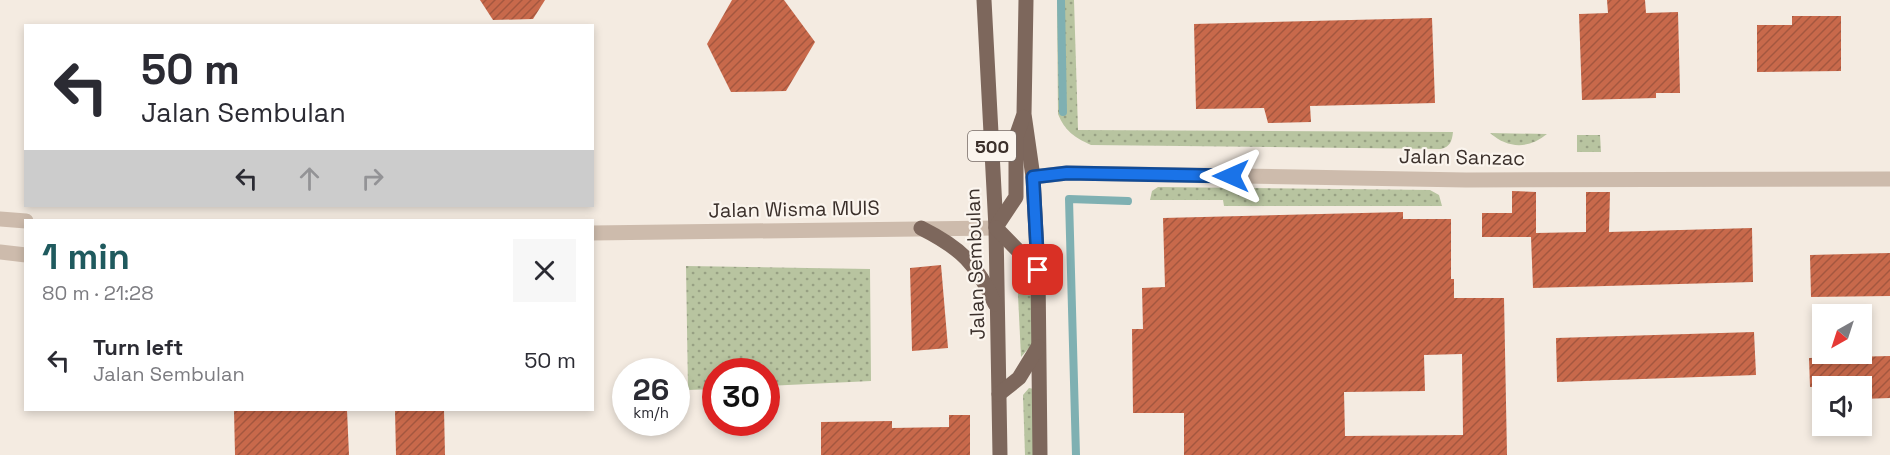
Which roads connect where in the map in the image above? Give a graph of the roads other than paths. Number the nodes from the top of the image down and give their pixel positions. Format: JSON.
{"nodes":[{"id":1,"x":984,"y":0,"type":"edge"},
{"id":2,"x":1026,"y":0,"type":"edge"},
{"id":3,"x":1024,"y":114,"type":"junction"},
{"id":4,"x":1033,"y":177,"type":"junction"},
{"id":5,"x":1890,"y":180,"type":"edge"},
{"id":6,"x":0,"y":219,"type":"edge"},
{"id":7,"x":24,"y":221,"type":"edge"},
{"id":8,"x":921,"y":228,"type":"junction"},
{"id":9,"x":996,"y":228,"type":"junction"},
{"id":10,"x":594,"y":233,"type":"edge"},
{"id":11,"x":0,"y":252,"type":"edge"},
{"id":12,"x":24,"y":255,"type":"edge"},
{"id":13,"x":1038,"y":270,"type":"junction"},
{"id":14,"x":999,"y":312,"type":"junction"},
{"id":15,"x":1038,"y":347,"type":"junction"},
{"id":16,"x":999,"y":394,"type":"junction"},
{"id":17,"x":1000,"y":455,"type":"edge"},
{"id":18,"x":1040,"y":455,"type":"edge"}],
"edges":[{"from":1,"to":9,"type":"main road","name":"Jalan Sembulan","number":"500"},
{"from":2,"to":3,"type":"main road","number":"500"},
{"from":3,"to":4,"type":"main road","number":"500"},
{"from":3,"to":9,"type":"main road"},
{"from":4,"to":5,"type":"street","name":"Jalan Sanzac"},
{"from":4,"to":13,"type":"main road","number":"500"},
{"from":6,"to":7,"type":"street"},
{"from":8,"to":9,"type":"street","name":"Jalan Wisma MUIS"},
{"from":8,"to":10,"type":"street","name":"Jalan Wisma MUIS"},
{"from":8,"to":14,"type":"main road"},
{"from":9,"to":13,"type":"main road"},
{"from":9,"to":14,"type":"main road","name":"Jalan Sembulan","number":"500"},
{"from":11,"to":12,"type":"street"},
{"from":13,"to":15,"type":"main road","number":"500"},
{"from":14,"to":16,"type":"main road","name":"Jalan Sembulan","number":"500"},
{"from":15,"to":16,"type":"main road"},
{"from":15,"to":18,"type":"main road","number":"500"},
{"from":16,"to":17,"type":"main road","name":"Jalan Sembulan","number":"500"}]}
